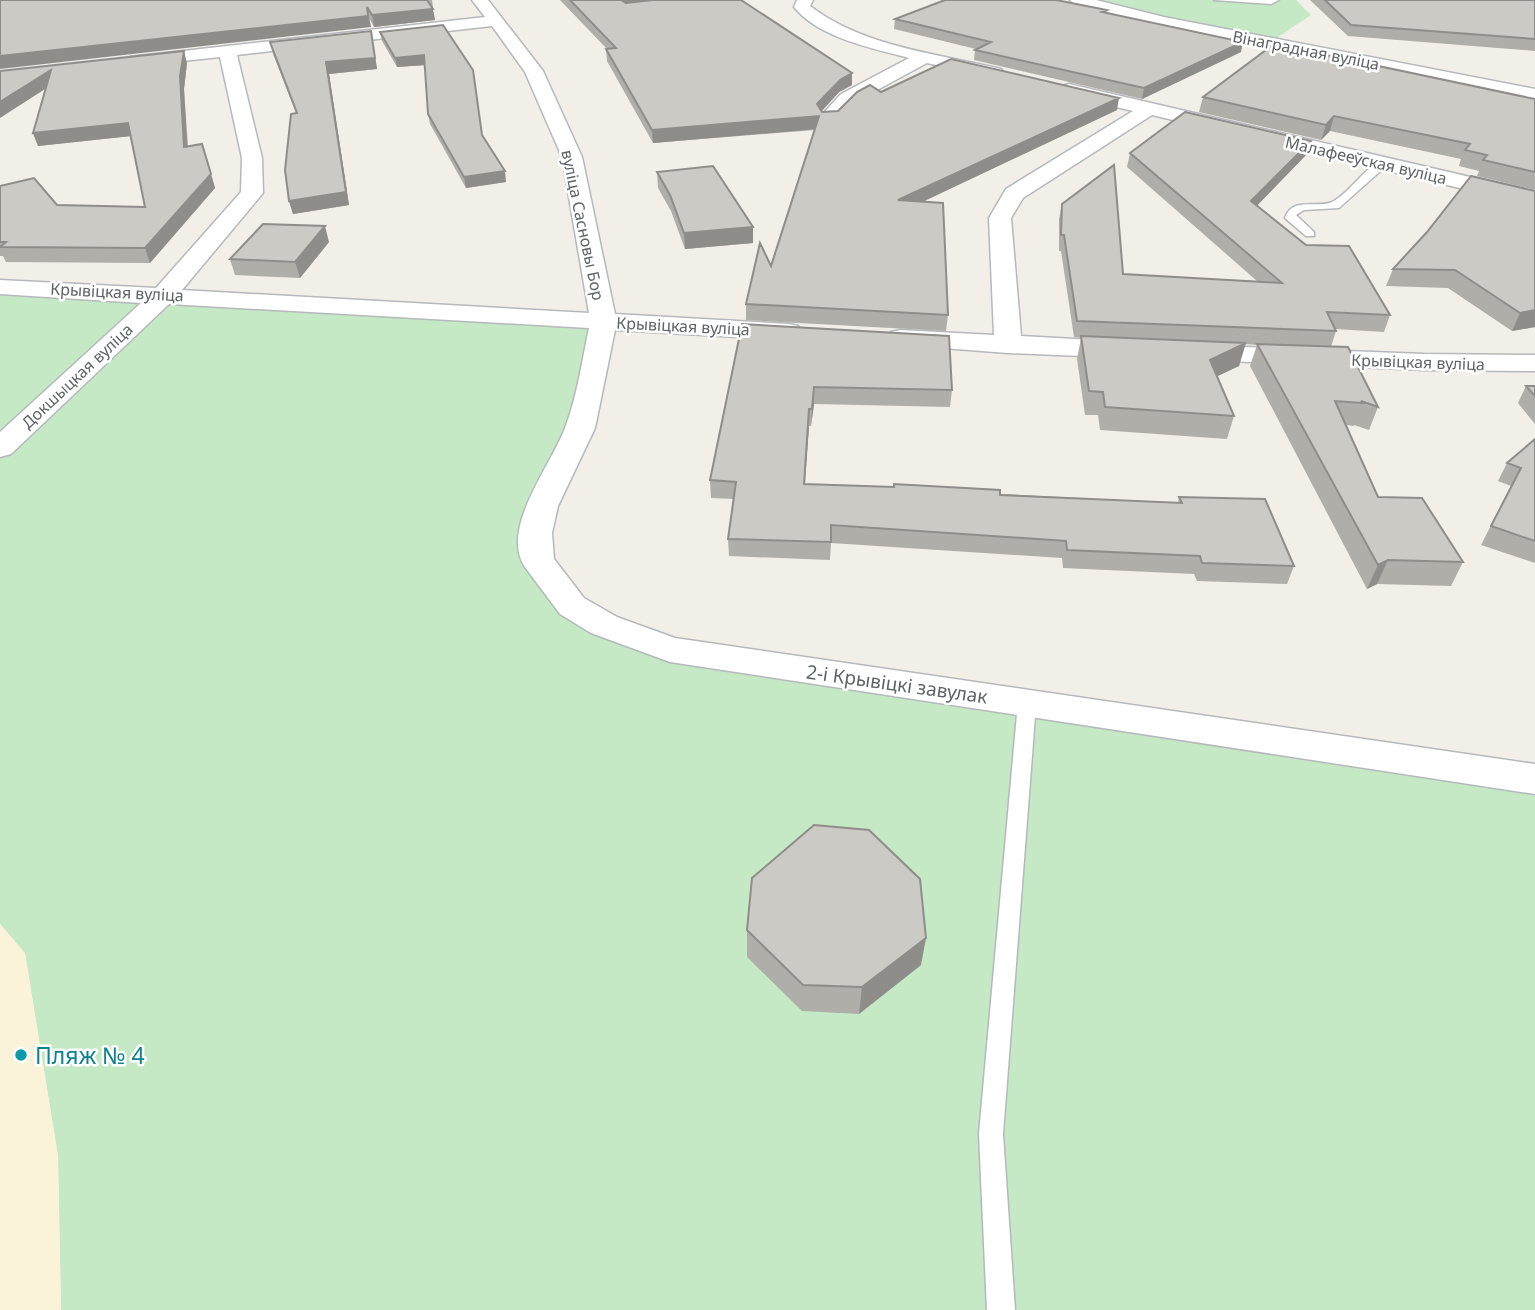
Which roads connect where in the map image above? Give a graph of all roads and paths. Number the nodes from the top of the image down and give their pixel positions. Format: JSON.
{"nodes":[{"id":1,"x":480,"y":0,"type":"edge"},
{"id":2,"x":805,"y":0,"type":"edge"},
{"id":3,"x":1078,"y":0,"type":"edge"},
{"id":4,"x":1218,"y":0,"type":"edge"},
{"id":5,"x":1275,"y":0,"type":"edge"},
{"id":6,"x":497,"y":21,"type":"junction"},
{"id":7,"x":228,"y":50,"type":"junction"},
{"id":8,"x":924,"y":57,"type":"junction"},
{"id":9,"x":120,"y":62,"type":"edge"},
{"id":10,"x":1017,"y":78,"type":"edge"},
{"id":11,"x":1056,"y":87,"type":"edge"},
{"id":12,"x":1535,"y":95,"type":"edge"},
{"id":13,"x":1149,"y":109,"type":"junction"},
{"id":14,"x":828,"y":118,"type":"edge"},
{"id":15,"x":1382,"y":164,"type":"junction"},
{"id":16,"x":1535,"y":199,"type":"edge"},
{"id":17,"x":1310,"y":234,"type":"dead end"},
{"id":18,"x":0,"y":287,"type":"edge"},
{"id":19,"x":164,"y":294,"type":"junction"},
{"id":20,"x":604,"y":322,"type":"junction"},
{"id":21,"x":813,"y":334,"type":"edge"},
{"id":22,"x":869,"y":337,"type":"edge"},
{"id":23,"x":1009,"y":345,"type":"junction"},
{"id":24,"x":1535,"y":363,"type":"edge"},
{"id":25,"x":0,"y":448,"type":"edge"},
{"id":26,"x":1027,"y":703,"type":"junction"},
{"id":27,"x":1535,"y":779,"type":"edge"},
{"id":28,"x":1001,"y":1310,"type":"edge"}],
"edges":[{"from":1,"to":6,"type":"street","name":"вуліца Сасновы Бор"},
{"from":2,"to":8,"type":"street"},
{"from":3,"to":12,"type":"street","name":"Вінаградная вуліца"},
{"from":4,"to":5,"type":"lane"},
{"from":6,"to":7,"type":"street"},
{"from":6,"to":20,"type":"street","name":"вуліца Сасновы Бор"},
{"from":7,"to":9,"type":"street"},
{"from":7,"to":19,"type":"street","name":"Докшыцкая вуліца"},
{"from":8,"to":10,"type":"street"},
{"from":8,"to":14,"type":"street"},
{"from":11,"to":13,"type":"street","name":"Малафееўская вуліца"},
{"from":13,"to":15,"type":"street","name":"Малафееўская вуліца"},
{"from":13,"to":23,"type":"street"},
{"from":15,"to":16,"type":"street","name":"Малафееўская вуліца"},
{"from":15,"to":17,"type":"lane"},
{"from":18,"to":19,"type":"street","name":"Крывіцкая вуліца"},
{"from":19,"to":20,"type":"street","name":"Крывіцкая вуліца"},
{"from":19,"to":25,"type":"street","name":"Докшыцкая вуліца"},
{"from":20,"to":21,"type":"street","name":"Крывіцкая вуліца"},
{"from":20,"to":26,"type":"street","name":"2-і Крывіцкі завулак"},
{"from":22,"to":23,"type":"street","name":"Крывіцкая вуліца"},
{"from":23,"to":24,"type":"street","name":"Крывіцкая вуліца"},
{"from":26,"to":27,"type":"street","name":"2-і Крывіцкі завулак"},
{"from":26,"to":28,"type":"lane"}]}
